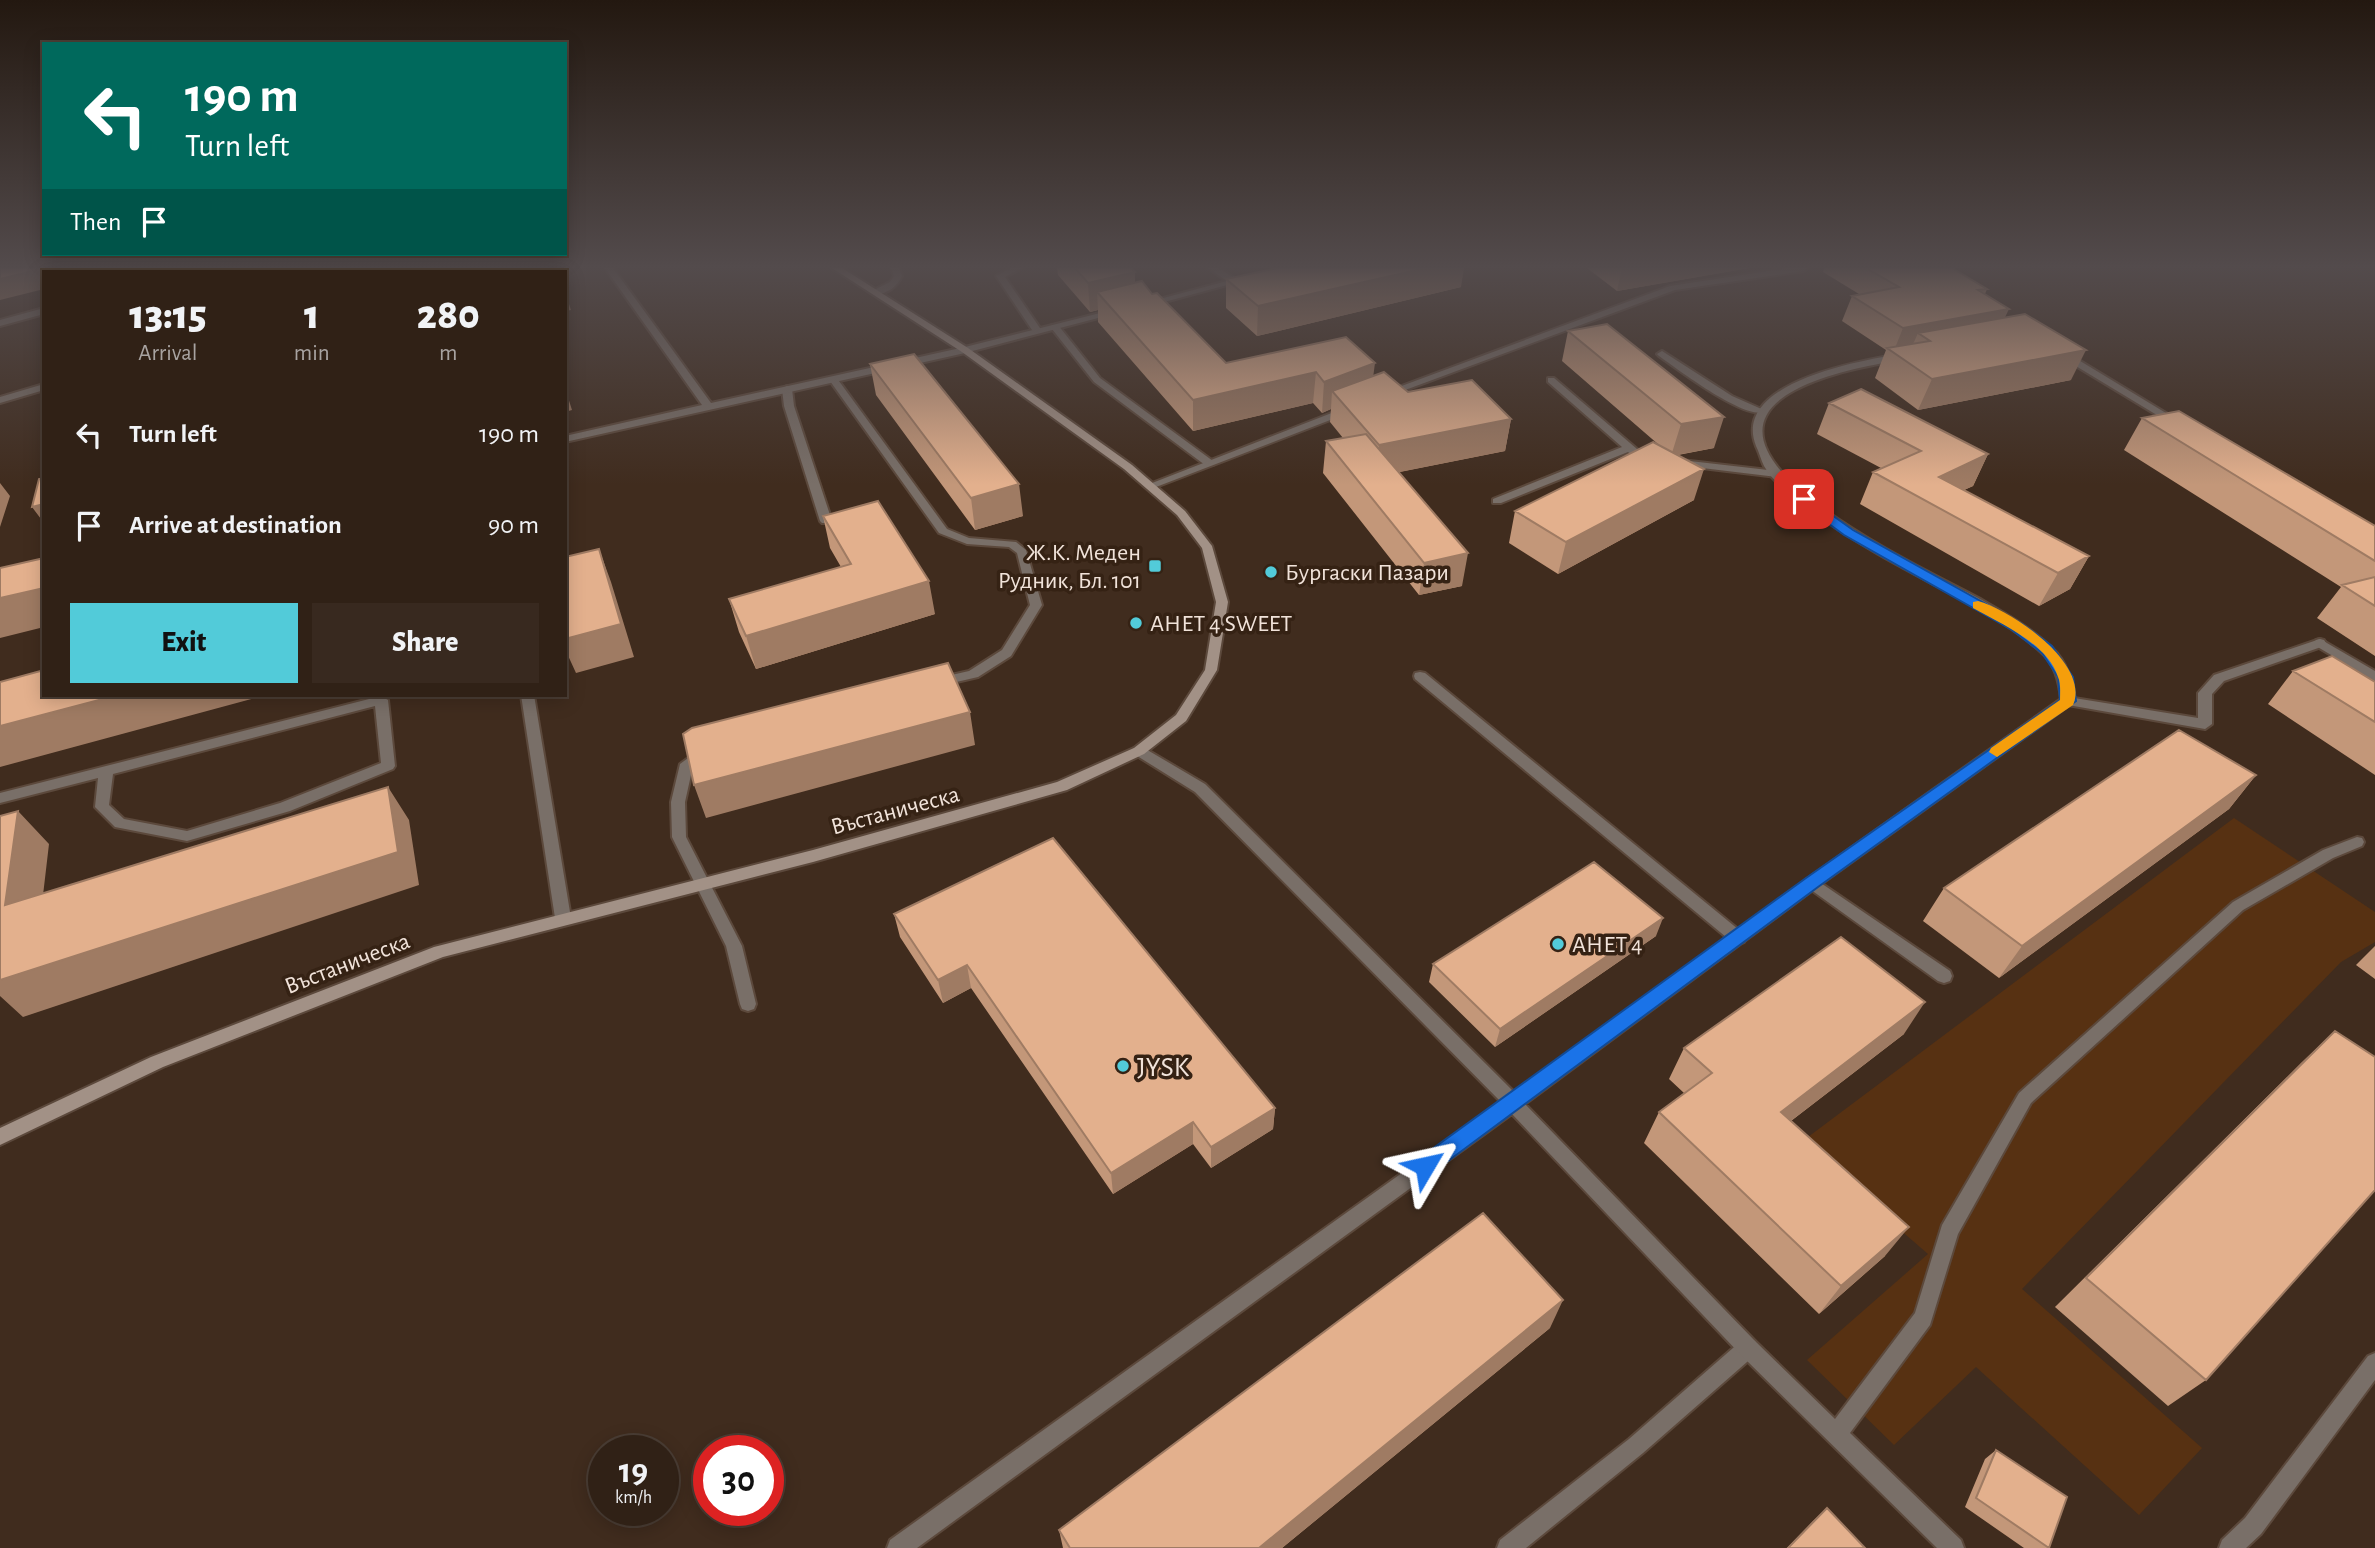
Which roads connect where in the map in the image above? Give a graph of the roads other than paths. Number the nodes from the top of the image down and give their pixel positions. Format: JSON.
{"nodes":[{"id":1,"x":661,"y":340,"type":"edge"},
{"id":2,"x":949,"y":340,"type":"edge"},
{"id":3,"x":1001,"y":340,"type":"edge"},
{"id":4,"x":1065,"y":340,"type":"edge"},
{"id":5,"x":1532,"y":340,"type":"edge"},
{"id":6,"x":2052,"y":348,"type":"edge"},
{"id":7,"x":964,"y":350,"type":"junction"},
{"id":8,"x":1662,"y":354,"type":"dead end"},
{"id":9,"x":1908,"y":356,"type":"edge"},
{"id":10,"x":833,"y":379,"type":"junction"},
{"id":11,"x":1551,"y":380,"type":"dead end"},
{"id":12,"x":42,"y":388,"type":"edge"},
{"id":13,"x":787,"y":389,"type":"junction"},
{"id":14,"x":0,"y":400,"type":"edge"},
{"id":15,"x":1369,"y":401,"type":"edge"},
{"id":16,"x":708,"y":406,"type":"junction"},
{"id":17,"x":1356,"y":406,"type":"edge"},
{"id":18,"x":1761,"y":411,"type":"junction"},
{"id":19,"x":2189,"y":430,"type":"edge"},
{"id":20,"x":567,"y":439,"type":"edge"},
{"id":21,"x":1630,"y":448,"type":"junction"},
{"id":22,"x":1209,"y":463,"type":"junction"},
{"id":23,"x":1777,"y":474,"type":"junction"},
{"id":24,"x":1152,"y":485,"type":"junction"},
{"id":25,"x":1497,"y":501,"type":"dead end"},
{"id":26,"x":826,"y":521,"type":"edge"},
{"id":27,"x":1420,"y":676,"type":"dead end"},
{"id":28,"x":2375,"y":677,"type":"edge"},
{"id":29,"x":921,"y":686,"type":"edge"},
{"id":30,"x":527,"y":697,"type":"edge"},
{"id":31,"x":2068,"y":701,"type":"junction"},
{"id":32,"x":711,"y":747,"type":"edge"},
{"id":33,"x":1139,"y":751,"type":"junction"},
{"id":34,"x":106,"y":771,"type":"junction"},
{"id":35,"x":0,"y":799,"type":"edge"},
{"id":36,"x":2357,"y":842,"type":"dead end"},
{"id":37,"x":1812,"y":883,"type":"junction"},
{"id":38,"x":704,"y":884,"type":"junction"},
{"id":39,"x":563,"y":918,"type":"junction"},
{"id":40,"x":1738,"y":938,"type":"junction"},
{"id":41,"x":1944,"y":976,"type":"dead end"},
{"id":42,"x":748,"y":1003,"type":"dead end"},
{"id":43,"x":1513,"y":1103,"type":"junction"},
{"id":44,"x":0,"y":1137,"type":"edge"},
{"id":45,"x":1748,"y":1348,"type":"junction"},
{"id":46,"x":2375,"y":1363,"type":"edge"},
{"id":47,"x":1836,"y":1434,"type":"junction"},
{"id":48,"x":898,"y":1548,"type":"edge"},
{"id":49,"x":1508,"y":1548,"type":"edge"},
{"id":50,"x":1953,"y":1548,"type":"edge"},
{"id":51,"x":2230,"y":1548,"type":"edge"}],
"edges":[{"from":1,"to":16,"type":"street"},
{"from":2,"to":7,"type":"main road","name":"Въстаническа"},
{"from":3,"to":7,"type":"street"},
{"from":4,"to":22,"type":"street"},
{"from":5,"to":15,"type":"street"},
{"from":6,"to":19,"type":"street"},
{"from":7,"to":10,"type":"street"},
{"from":7,"to":24,"type":"main road","name":"Въстаническа"},
{"from":8,"to":18,"type":"street"},
{"from":9,"to":18,"type":"street"},
{"from":10,"to":13,"type":"street"},
{"from":10,"to":29,"type":"street"},
{"from":11,"to":21,"type":"street"},
{"from":12,"to":14,"type":"street"},
{"from":13,"to":16,"type":"street"},
{"from":13,"to":26,"type":"street"},
{"from":16,"to":20,"type":"street"},
{"from":17,"to":22,"type":"street"},
{"from":18,"to":23,"type":"street"},
{"from":21,"to":23,"type":"street"},
{"from":21,"to":25,"type":"street"},
{"from":22,"to":24,"type":"street"},
{"from":23,"to":31,"type":"street"},
{"from":24,"to":33,"type":"main road","name":"Въстаническа"},
{"from":27,"to":40,"type":"street"},
{"from":28,"to":31,"type":"street"},
{"from":30,"to":39,"type":"street"},
{"from":31,"to":37,"type":"street"},
{"from":32,"to":38,"type":"street"},
{"from":33,"to":38,"type":"main road","name":"Въстаническа"},
{"from":33,"to":43,"type":"street"},
{"from":34,"to":34,"type":"street"},
{"from":34,"to":35,"type":"street"},
{"from":36,"to":47,"type":"street"},
{"from":37,"to":40,"type":"street"},
{"from":37,"to":41,"type":"street"},
{"from":38,"to":39,"type":"main road","name":"Въстаническа"},
{"from":38,"to":42,"type":"street"},
{"from":39,"to":44,"type":"main road","name":"Въстаническа"},
{"from":40,"to":43,"type":"street"},
{"from":43,"to":45,"type":"street"},
{"from":43,"to":48,"type":"street"},
{"from":45,"to":47,"type":"street"},
{"from":45,"to":49,"type":"street"},
{"from":46,"to":51,"type":"street"},
{"from":47,"to":50,"type":"street"}]}
